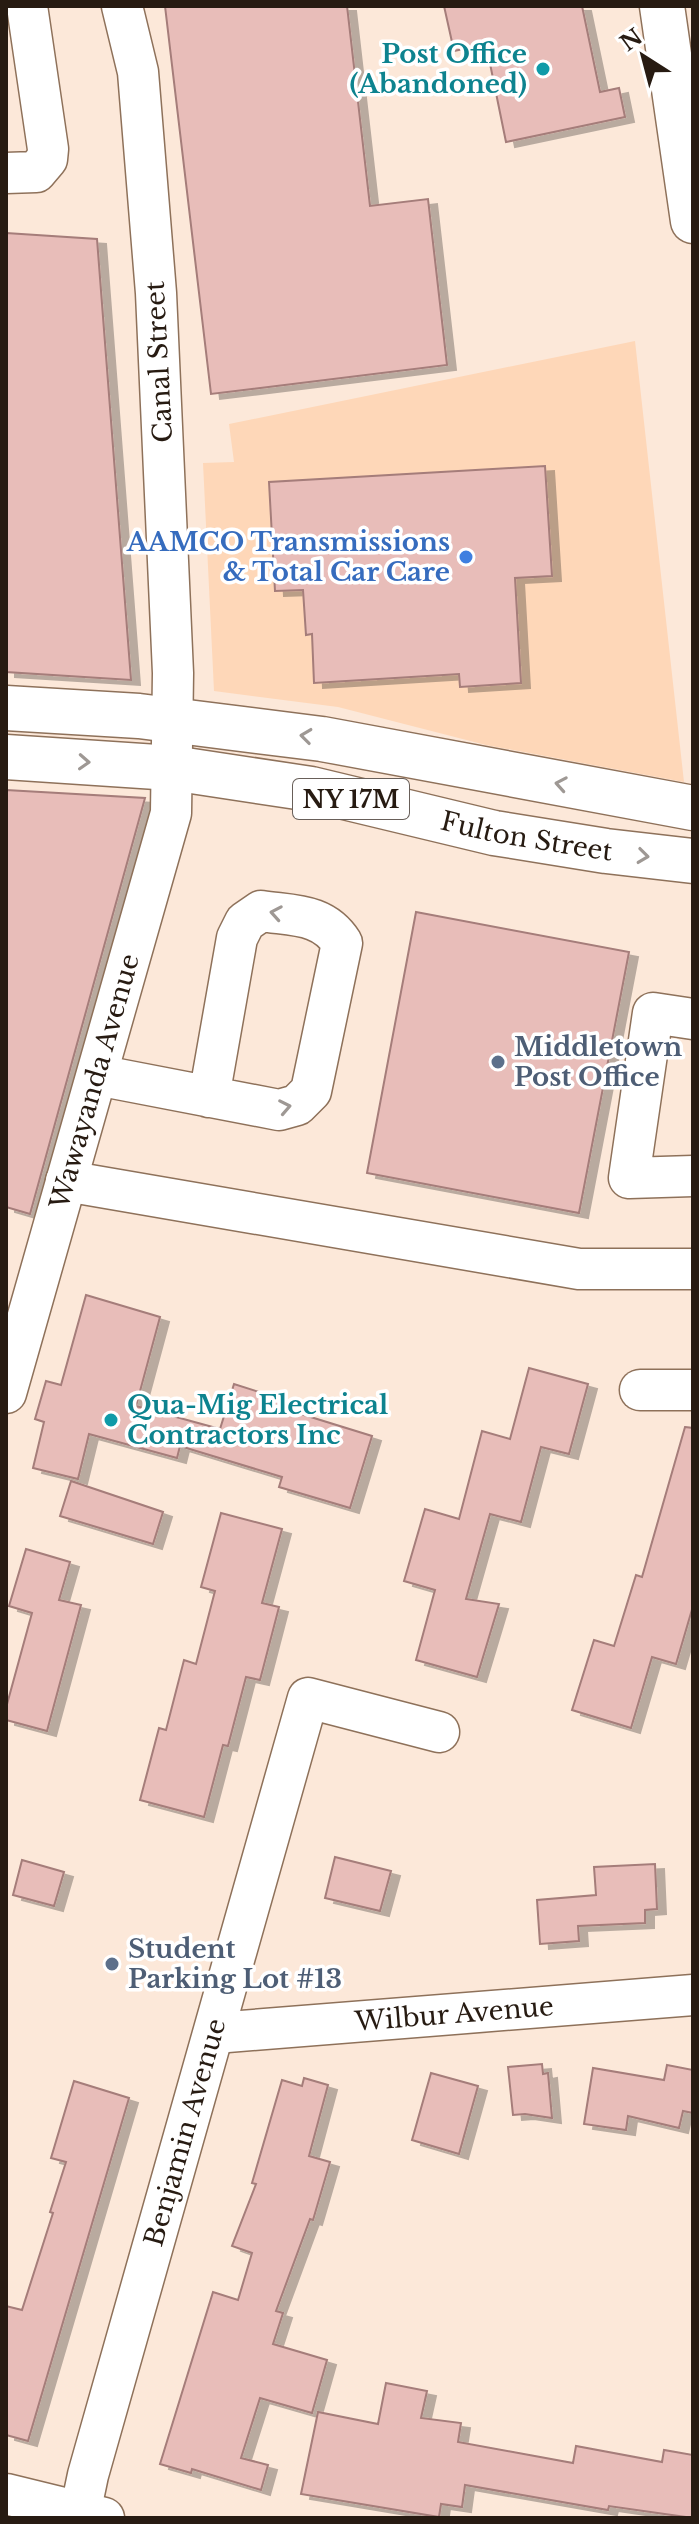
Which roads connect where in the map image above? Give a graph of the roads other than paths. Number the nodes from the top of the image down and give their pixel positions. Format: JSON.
{"nodes":[{"id":1,"x":27,"y":6,"type":"edge"},
{"id":2,"x":122,"y":6,"type":"edge"},
{"id":3,"x":662,"y":6,"type":"edge"},
{"id":4,"x":684,"y":107,"type":"edge"},
{"id":5,"x":6,"y":173,"type":"edge"},
{"id":6,"x":693,"y":221,"type":"edge"},
{"id":7,"x":6,"y":708,"type":"edge"},
{"id":8,"x":172,"y":721,"type":"junction"},
{"id":9,"x":6,"y":757,"type":"edge"},
{"id":10,"x":172,"y":768,"type":"junction"},
{"id":11,"x":693,"y":808,"type":"edge"},
{"id":12,"x":693,"y":861,"type":"edge"},
{"id":13,"x":693,"y":1019,"type":"edge"},
{"id":14,"x":97,"y":1075,"type":"junction"},
{"id":15,"x":209,"y":1097,"type":"junction"},
{"id":16,"x":693,"y":1176,"type":"edge"},
{"id":17,"x":66,"y":1181,"type":"junction"},
{"id":18,"x":693,"y":1269,"type":"edge"},
{"id":19,"x":640,"y":1390,"type":"dead end"},
{"id":20,"x":693,"y":1390,"type":"edge"},
{"id":21,"x":6,"y":1393,"type":"edge"},
{"id":22,"x":439,"y":1732,"type":"dead end"},
{"id":23,"x":693,"y":1995,"type":"edge"},
{"id":24,"x":215,"y":2033,"type":"junction"},
{"id":25,"x":6,"y":2494,"type":"edge"},
{"id":26,"x":87,"y":2517,"type":"edge"}],
"edges":[{"from":1,"to":5,"type":"street"},
{"from":2,"to":8,"type":"street","name":"Canal Street"},
{"from":3,"to":4,"type":"main road"},
{"from":4,"to":6,"type":"main road"},
{"from":7,"to":8,"type":"main road","number":"NY 17M"},
{"from":8,"to":10,"type":"street"},
{"from":11,"to":8,"type":"main road","number":"NY 17M","one_way":true},
{"from":9,"to":10,"type":"main road","name":"Fulton Street","number":"NY 17M","one_way":true},
{"from":10,"to":12,"type":"main road","name":"Fulton Street","number":"NY 17M","one_way":true},
{"from":10,"to":14,"type":"street","name":"Wawayanda Avenue"},
{"from":13,"to":16,"type":"street"},
{"from":14,"to":15,"type":"street"},
{"from":14,"to":17,"type":"street","name":"Wawayanda Avenue"},
{"from":15,"to":15,"type":"street","one_way":true},
{"from":17,"to":18,"type":"street"},
{"from":17,"to":21,"type":"street","name":"Wawayanda Avenue"},
{"from":19,"to":20,"type":"street"},
{"from":22,"to":24,"type":"street","name":"Benjamin Avenue"},
{"from":23,"to":24,"type":"street","name":"Wilbur Avenue"},
{"from":24,"to":26,"type":"street","name":"Benjamin Avenue"},
{"from":25,"to":26,"type":"street"}]}
